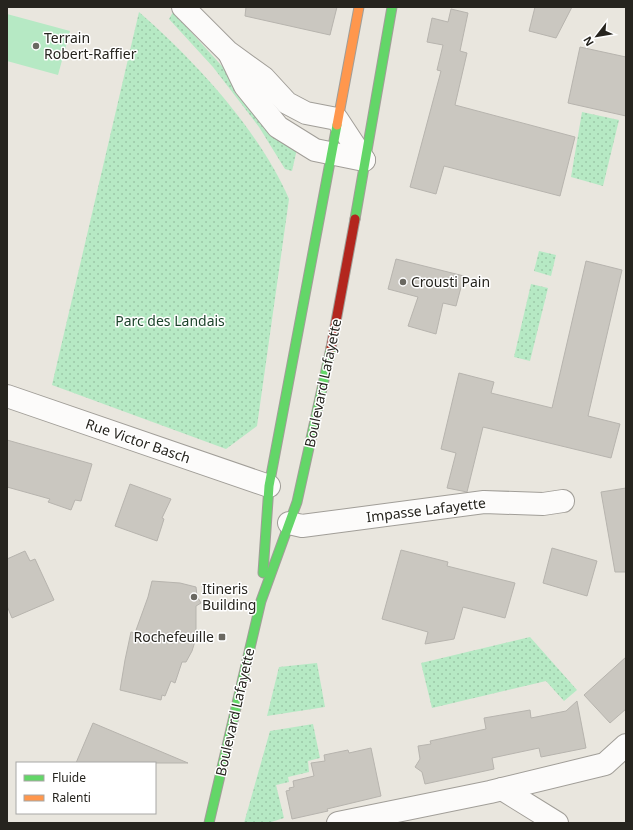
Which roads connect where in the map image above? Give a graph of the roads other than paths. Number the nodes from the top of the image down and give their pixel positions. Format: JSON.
{"nodes":[{"id":1,"x":183,"y":7,"type":"edge"},
{"id":2,"x":359,"y":7,"type":"edge"},
{"id":3,"x":392,"y":7,"type":"edge"},
{"id":4,"x":228,"y":52,"type":"junction"},
{"id":5,"x":337,"y":119,"type":"junction"},
{"id":6,"x":332,"y":154,"type":"junction"},
{"id":7,"x":364,"y":160,"type":"junction"},
{"id":8,"x":7,"y":396,"type":"edge"},
{"id":9,"x":269,"y":486,"type":"junction"},
{"id":10,"x":563,"y":501,"type":"dead end"},
{"id":11,"x":289,"y":523,"type":"junction"},
{"id":12,"x":261,"y":601,"type":"junction"},
{"id":13,"x":626,"y":745,"type":"edge"},
{"id":14,"x":502,"y":789,"type":"junction"},
{"id":15,"x":404,"y":816,"type":"edge"},
{"id":16,"x":209,"y":823,"type":"edge"},
{"id":17,"x":338,"y":823,"type":"edge"},
{"id":18,"x":557,"y":823,"type":"edge"}],
"edges":[{"from":1,"to":4,"type":"street"},
{"from":2,"to":5,"type":"main road","name":"Boulevard Lafayette"},
{"from":3,"to":7,"type":"main road","name":"Boulevard Lafayette"},
{"from":4,"to":5,"type":"street"},
{"from":4,"to":6,"type":"street"},
{"from":5,"to":6,"type":"main road","name":"Boulevard Lafayette"},
{"from":5,"to":7,"type":"street"},
{"from":6,"to":7,"type":"street"},
{"from":6,"to":9,"type":"main road","name":"Boulevard Lafayette"},
{"from":7,"to":11,"type":"main road","name":"Boulevard Lafayette"},
{"from":8,"to":9,"type":"street","name":"Rue Victor Basch"},
{"from":9,"to":12,"type":"main road","name":"Boulevard Lafayette"},
{"from":10,"to":11,"type":"street","name":"Impasse Lafayette"},
{"from":11,"to":12,"type":"main road","name":"Boulevard Lafayette"},
{"from":12,"to":16,"type":"main road","name":"Boulevard Lafayette"},
{"from":13,"to":14,"type":"street"},
{"from":14,"to":15,"type":"street"},
{"from":14,"to":18,"type":"street"},
{"from":15,"to":17,"type":"street"}]}
